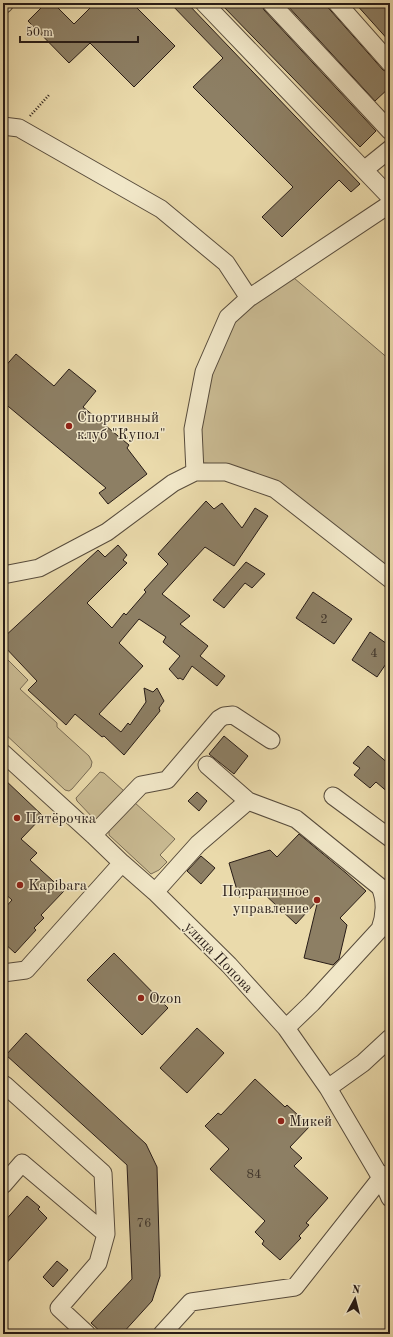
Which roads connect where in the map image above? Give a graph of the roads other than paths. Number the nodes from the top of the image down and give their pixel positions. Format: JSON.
{"nodes":[{"id":1,"x":204,"y":3,"type":"edge"},
{"id":2,"x":271,"y":3,"type":"edge"},
{"id":3,"x":337,"y":3,"type":"edge"},
{"id":4,"x":390,"y":63,"type":"edge"},
{"id":5,"x":3,"y":126,"type":"edge"},
{"id":6,"x":390,"y":132,"type":"edge"},
{"id":7,"x":390,"y":149,"type":"edge"},
{"id":8,"x":364,"y":170,"type":"junction"},
{"id":9,"x":390,"y":197,"type":"edge"},
{"id":10,"x":390,"y":204,"type":"edge"},
{"id":11,"x":249,"y":298,"type":"junction"},
{"id":12,"x":196,"y":472,"type":"junction"},
{"id":13,"x":3,"y":575,"type":"edge"},
{"id":14,"x":390,"y":579,"type":"edge"},
{"id":15,"x":271,"y":740,"type":"dead end"},
{"id":16,"x":3,"y":754,"type":"edge"},
{"id":17,"x":207,"y":765,"type":"dead end"},
{"id":18,"x":333,"y":796,"type":"dead end"},
{"id":19,"x":248,"y":801,"type":"junction"},
{"id":20,"x":93,"y":835,"type":"junction"},
{"id":21,"x":390,"y":838,"type":"edge"},
{"id":22,"x":122,"y":863,"type":"junction"},
{"id":23,"x":155,"y":892,"type":"junction"},
{"id":24,"x":3,"y":973,"type":"edge"},
{"id":25,"x":286,"y":1028,"type":"junction"},
{"id":26,"x":390,"y":1038,"type":"edge"},
{"id":27,"x":3,"y":1087,"type":"edge"},
{"id":28,"x":328,"y":1088,"type":"junction"},
{"id":29,"x":385,"y":1176,"type":"edge"},
{"id":30,"x":3,"y":1185,"type":"edge"},
{"id":31,"x":390,"y":1198,"type":"edge"},
{"id":32,"x":106,"y":1234,"type":"junction"},
{"id":33,"x":87,"y":1334,"type":"edge"},
{"id":34,"x":162,"y":1334,"type":"edge"}],
"edges":[{"from":1,"to":8,"type":"street"},
{"from":2,"to":6,"type":"street"},
{"from":3,"to":4,"type":"street"},
{"from":5,"to":11,"type":"street"},
{"from":7,"to":8,"type":"street"},
{"from":8,"to":9,"type":"street"},
{"from":10,"to":11,"type":"street"},
{"from":11,"to":12,"type":"street"},
{"from":12,"to":13,"type":"street"},
{"from":12,"to":14,"type":"street"},
{"from":15,"to":20,"type":"street"},
{"from":16,"to":20,"type":"street","name":"улица Попова"},
{"from":17,"to":19,"type":"street"},
{"from":18,"to":21,"type":"street"},
{"from":19,"to":23,"type":"street"},
{"from":19,"to":25,"type":"street"},
{"from":20,"to":22,"type":"street","name":"улица Попова"},
{"from":22,"to":23,"type":"street","name":"улица Попова"},
{"from":22,"to":24,"type":"street"},
{"from":23,"to":25,"type":"street","name":"улица Попова"},
{"from":25,"to":28,"type":"street","name":"улица Попова"},
{"from":26,"to":28,"type":"street"},
{"from":27,"to":32,"type":"street"},
{"from":28,"to":29,"type":"street","name":"улица Попова"},
{"from":29,"to":31,"type":"street","name":"улица Попова"},
{"from":29,"to":34,"type":"street"},
{"from":30,"to":32,"type":"street"},
{"from":32,"to":33,"type":"street"}]}
